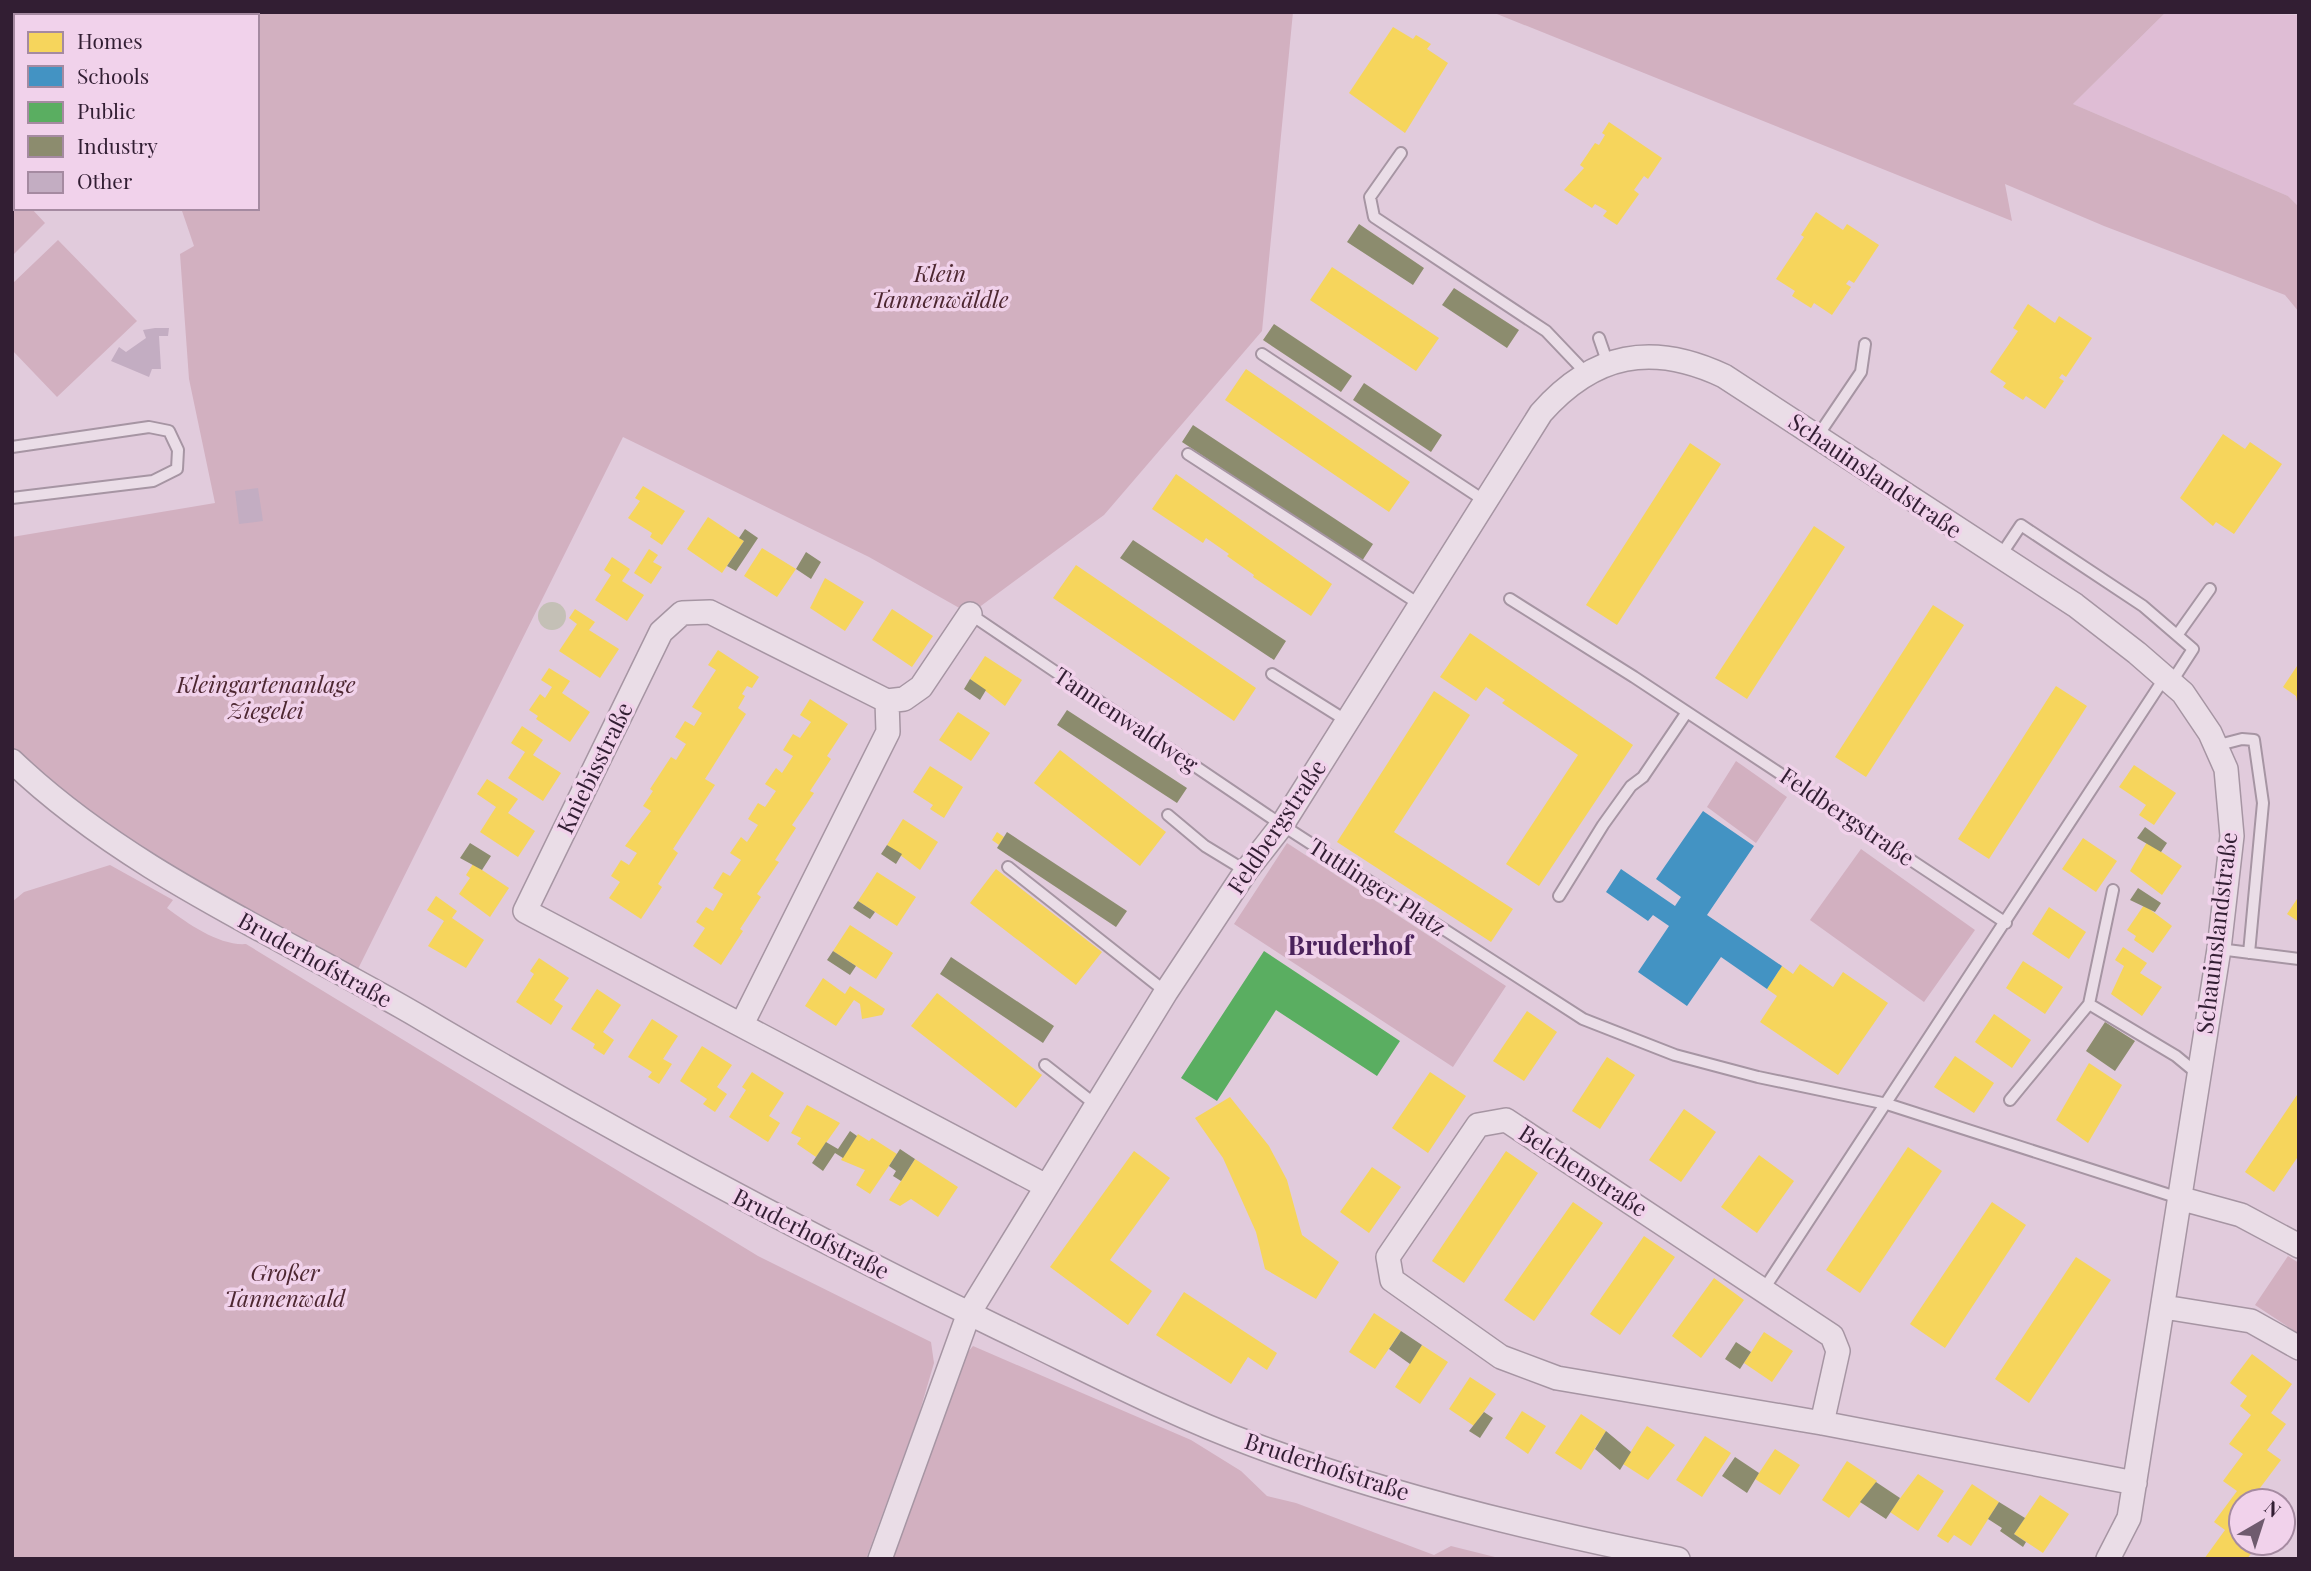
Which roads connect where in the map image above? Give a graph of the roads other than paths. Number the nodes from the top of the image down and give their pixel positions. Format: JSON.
{"nodes":[{"id":1,"x":1401,"y":153,"type":"dead end"},
{"id":2,"x":1599,"y":338,"type":"dead end"},
{"id":3,"x":1865,"y":344,"type":"dead end"},
{"id":4,"x":1262,"y":354,"type":"dead end"},
{"id":5,"x":1608,"y":364,"type":"junction"},
{"id":6,"x":1586,"y":373,"type":"junction"},
{"id":7,"x":1817,"y":437,"type":"junction"},
{"id":8,"x":12,"y":447,"type":"edge"},
{"id":9,"x":1188,"y":454,"type":"dead end"},
{"id":10,"x":12,"y":498,"type":"edge"},
{"id":11,"x":1485,"y":501,"type":"junction"},
{"id":12,"x":1999,"y":558,"type":"junction"},
{"id":13,"x":2210,"y":589,"type":"dead end"},
{"id":14,"x":1510,"y":599,"type":"dead end"},
{"id":15,"x":1419,"y":604,"type":"junction"},
{"id":16,"x":970,"y":614,"type":"joint"},
{"id":17,"x":2178,"y":634,"type":"junction"},
{"id":18,"x":1272,"y":674,"type":"dead end"},
{"id":19,"x":2168,"y":680,"type":"junction"},
{"id":20,"x":887,"y":701,"type":"junction"},
{"id":21,"x":1688,"y":712,"type":"junction"},
{"id":22,"x":1347,"y":721,"type":"junction"},
{"id":23,"x":2215,"y":746,"type":"junction"},
{"id":24,"x":12,"y":761,"type":"edge"},
{"id":25,"x":1168,"y":815,"type":"dead end"},
{"id":26,"x":1282,"y":825,"type":"junction"},
{"id":27,"x":1008,"y":867,"type":"dead end"},
{"id":28,"x":1246,"y":871,"type":"junction"},
{"id":29,"x":2113,"y":890,"type":"dead end"},
{"id":30,"x":1559,"y":896,"type":"dead end"},
{"id":31,"x":2006,"y":923,"type":"junction"},
{"id":32,"x":2219,"y":949,"type":"junction"},
{"id":33,"x":2249,"y":953,"type":"junction"},
{"id":34,"x":2299,"y":959,"type":"edge"},
{"id":35,"x":1166,"y":992,"type":"junction"},
{"id":36,"x":2089,"y":1004,"type":"junction"},
{"id":37,"x":742,"y":1024,"type":"junction"},
{"id":38,"x":1045,"y":1065,"type":"dead end"},
{"id":39,"x":2199,"y":1075,"type":"junction"},
{"id":40,"x":2010,"y":1100,"type":"dead end"},
{"id":41,"x":1887,"y":1104,"type":"junction"},
{"id":42,"x":1096,"y":1105,"type":"junction"},
{"id":43,"x":1046,"y":1186,"type":"junction"},
{"id":44,"x":2179,"y":1198,"type":"junction"},
{"id":45,"x":2299,"y":1246,"type":"edge"},
{"id":46,"x":1764,"y":1289,"type":"junction"},
{"id":47,"x":2164,"y":1307,"type":"junction"},
{"id":48,"x":969,"y":1313,"type":"junction"},
{"id":49,"x":2299,"y":1348,"type":"edge"},
{"id":50,"x":1822,"y":1423,"type":"junction"},
{"id":51,"x":2136,"y":1483,"type":"junction"},
{"id":52,"x":880,"y":1559,"type":"edge"},
{"id":53,"x":1678,"y":1559,"type":"edge"},
{"id":54,"x":2108,"y":1559,"type":"edge"}],
"edges":[{"from":1,"to":6,"type":"lane"},
{"from":2,"to":5,"type":"lane"},
{"from":3,"to":7,"type":"lane"},
{"from":4,"to":11,"type":"lane"},
{"from":5,"to":6,"type":"street","name":"Feldbergstraße"},
{"from":5,"to":7,"type":"street","name":"Schauinslandstraße"},
{"from":6,"to":11,"type":"street","name":"Feldbergstraße"},
{"from":7,"to":12,"type":"street","name":"Schauinslandstraße"},
{"from":8,"to":10,"type":"lane"},
{"from":9,"to":15,"type":"lane"},
{"from":11,"to":15,"type":"street","name":"Feldbergstraße"},
{"from":12,"to":17,"type":"lane"},
{"from":12,"to":19,"type":"street","name":"Schauinslandstraße"},
{"from":13,"to":17,"type":"lane"},
{"from":14,"to":21,"type":"lane","name":"Feldbergstraße"},
{"from":15,"to":22,"type":"street","name":"Feldbergstraße"},
{"from":16,"to":20,"type":"street"},
{"from":16,"to":26,"type":"lane","name":"Tannenwaldweg"},
{"from":17,"to":19,"type":"lane"},
{"from":18,"to":22,"type":"lane"},
{"from":19,"to":23,"type":"street","name":"Schauinslandstraße"},
{"from":19,"to":31,"type":"lane"},
{"from":20,"to":37,"type":"street"},
{"from":20,"to":37,"type":"street","name":"Kniebisstraße"},
{"from":21,"to":30,"type":"lane"},
{"from":21,"to":31,"type":"lane","name":"Feldbergstraße"},
{"from":22,"to":26,"type":"street","name":"Feldbergstraße"},
{"from":23,"to":32,"type":"street","name":"Schauinslandstraße"},
{"from":23,"to":33,"type":"lane"},
{"from":24,"to":48,"type":"street","name":"Bruderhofstraße"},
{"from":25,"to":28,"type":"lane"},
{"from":26,"to":28,"type":"street","name":"Feldbergstraße"},
{"from":26,"to":41,"type":"lane","name":"Tuttlinger Platz"},
{"from":27,"to":35,"type":"lane"},
{"from":28,"to":35,"type":"street","name":"Feldbergstraße"},
{"from":29,"to":36,"type":"lane"},
{"from":31,"to":41,"type":"lane"},
{"from":32,"to":33,"type":"lane"},
{"from":32,"to":39,"type":"street","name":"Schauinslandstraße"},
{"from":33,"to":34,"type":"lane"},
{"from":35,"to":42,"type":"street","name":"Feldbergstraße"},
{"from":36,"to":39,"type":"lane"},
{"from":36,"to":40,"type":"lane"},
{"from":37,"to":43,"type":"street","name":"Kniebisstraße"},
{"from":38,"to":42,"type":"lane"},
{"from":39,"to":44,"type":"street","name":"Schauinslandstraße"},
{"from":41,"to":44,"type":"lane","name":"Tuttlinger Platz"},
{"from":41,"to":46,"type":"lane"},
{"from":42,"to":43,"type":"street","name":"Feldbergstraße"},
{"from":43,"to":48,"type":"street","name":"Feldbergstraße"},
{"from":44,"to":45,"type":"street"},
{"from":44,"to":47,"type":"street","name":"Schauinslandstraße"},
{"from":46,"to":50,"type":"street","name":"Belchenstraße"},
{"from":46,"to":50,"type":"street","name":"Belchenstraße"},
{"from":47,"to":49,"type":"street"},
{"from":47,"to":51,"type":"street","name":"Schauinslandstraße"},
{"from":48,"to":52,"type":"street","name":"Feldbergstraße"},
{"from":48,"to":53,"type":"street","name":"Bruderhofstraße"},
{"from":50,"to":51,"type":"street","name":"Belchenstraße"},
{"from":51,"to":54,"type":"street","name":"Schauinslandstraße"}]}
